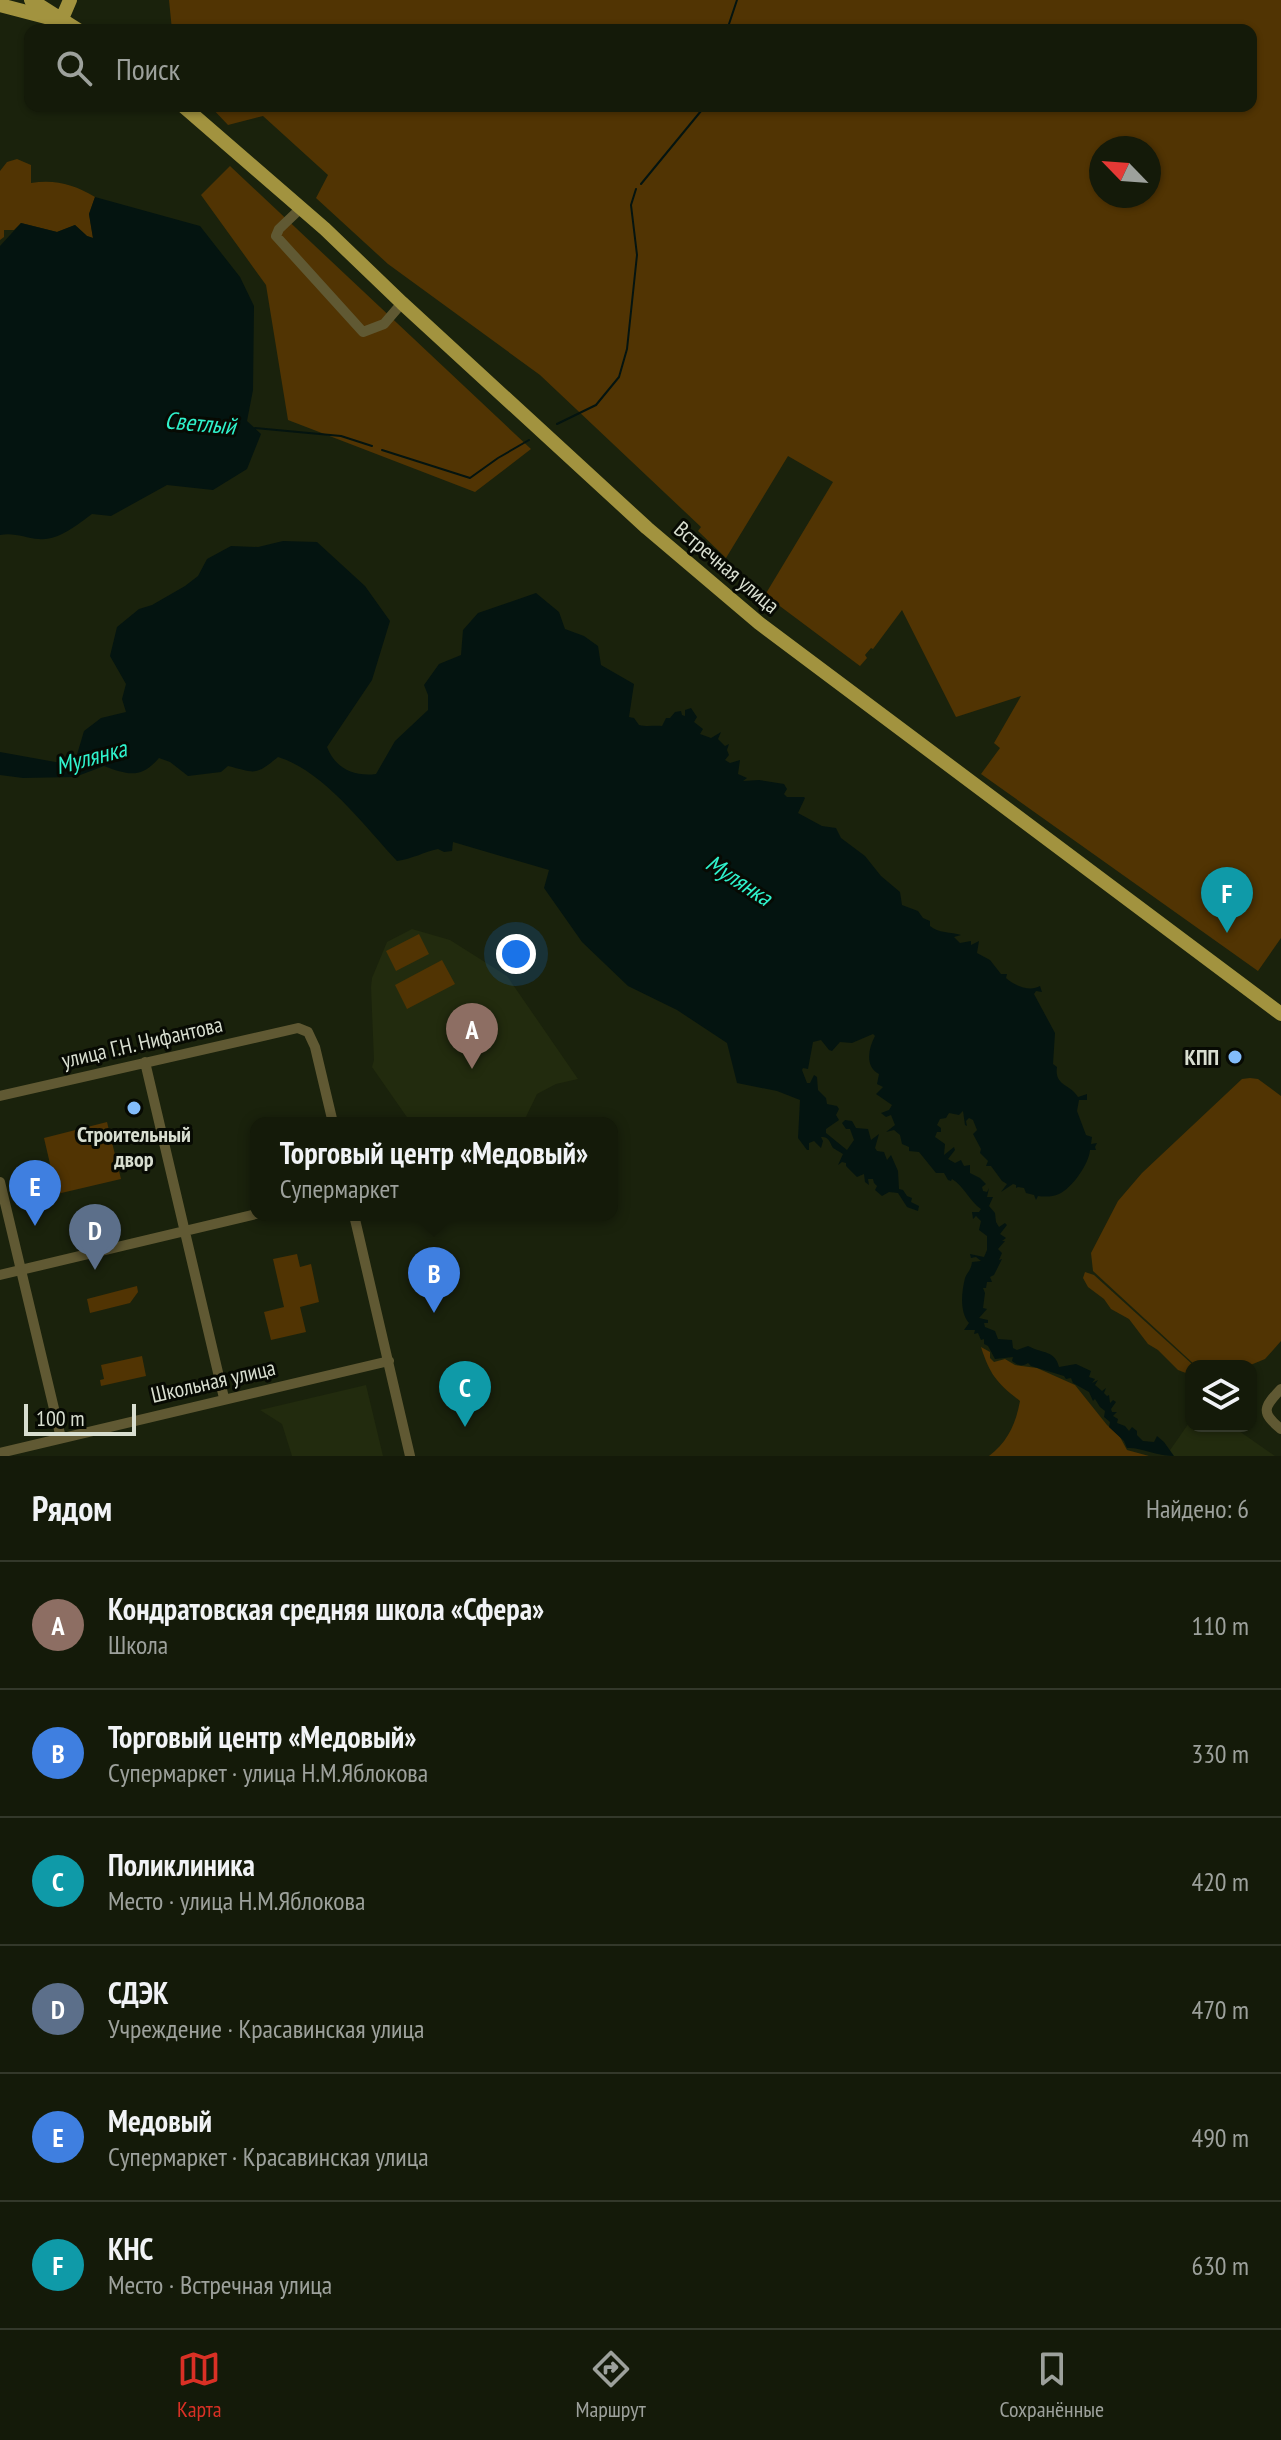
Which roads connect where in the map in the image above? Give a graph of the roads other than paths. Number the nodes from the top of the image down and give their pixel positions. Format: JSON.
{"nodes":[{"id":1,"x":31,"y":0,"type":"edge"},
{"id":2,"x":70,"y":0,"type":"edge"},
{"id":3,"x":0,"y":5,"type":"edge"},
{"id":4,"x":61,"y":21,"type":"junction"},
{"id":5,"x":67,"y":24,"type":"edge"},
{"id":6,"x":190,"y":112,"type":"edge"},
{"id":7,"x":301,"y":208,"type":"junction"},
{"id":8,"x":402,"y":303,"type":"junction"},
{"id":9,"x":1281,"y":1014,"type":"edge"},
{"id":10,"x":145,"y":1062,"type":"junction"},
{"id":11,"x":0,"y":1096,"type":"edge"},
{"id":12,"x":332,"y":1117,"type":"edge"},
{"id":13,"x":0,"y":1182,"type":"edge"},
{"id":14,"x":250,"y":1215,"type":"edge"},
{"id":15,"x":355,"y":1221,"type":"edge"},
{"id":16,"x":183,"y":1231,"type":"junction"},
{"id":17,"x":21,"y":1269,"type":"junction"},
{"id":18,"x":0,"y":1275,"type":"edge"},
{"id":19,"x":389,"y":1361,"type":"junction"},
{"id":20,"x":1281,"y":1389,"type":"edge"},
{"id":21,"x":224,"y":1398,"type":"junction"},
{"id":22,"x":1281,"y":1429,"type":"edge"},
{"id":23,"x":61,"y":1438,"type":"junction"},
{"id":24,"x":0,"y":1453,"type":"edge"},
{"id":25,"x":410,"y":1456,"type":"edge"}],
"edges":[{"from":1,"to":4,"type":"main road"},
{"from":2,"to":4,"type":"main road"},
{"from":3,"to":4,"type":"main road"},
{"from":4,"to":5,"type":"main road"},
{"from":6,"to":7,"type":"main road","name":"Встречная улица"},
{"from":7,"to":8,"type":"main road","name":"Встречная улица"},
{"from":7,"to":8,"type":"street"},
{"from":8,"to":9,"type":"main road","name":"Встречная улица"},
{"from":10,"to":11,"type":"street","name":"улица Г.Н. Нифантова"},
{"from":10,"to":12,"type":"street","name":"улица Г.Н. Нифантова"},
{"from":10,"to":16,"type":"street"},
{"from":13,"to":17,"type":"street"},
{"from":14,"to":16,"type":"street"},
{"from":15,"to":19,"type":"street"},
{"from":16,"to":17,"type":"street"},
{"from":16,"to":21,"type":"street"},
{"from":17,"to":18,"type":"street"},
{"from":17,"to":23,"type":"street"},
{"from":19,"to":21,"type":"street","name":"Школьная улица"},
{"from":19,"to":25,"type":"street"},
{"from":20,"to":22,"type":"street"},
{"from":21,"to":23,"type":"street","name":"Школьная улица"},
{"from":23,"to":24,"type":"street","name":"Школьная улица"}]}
